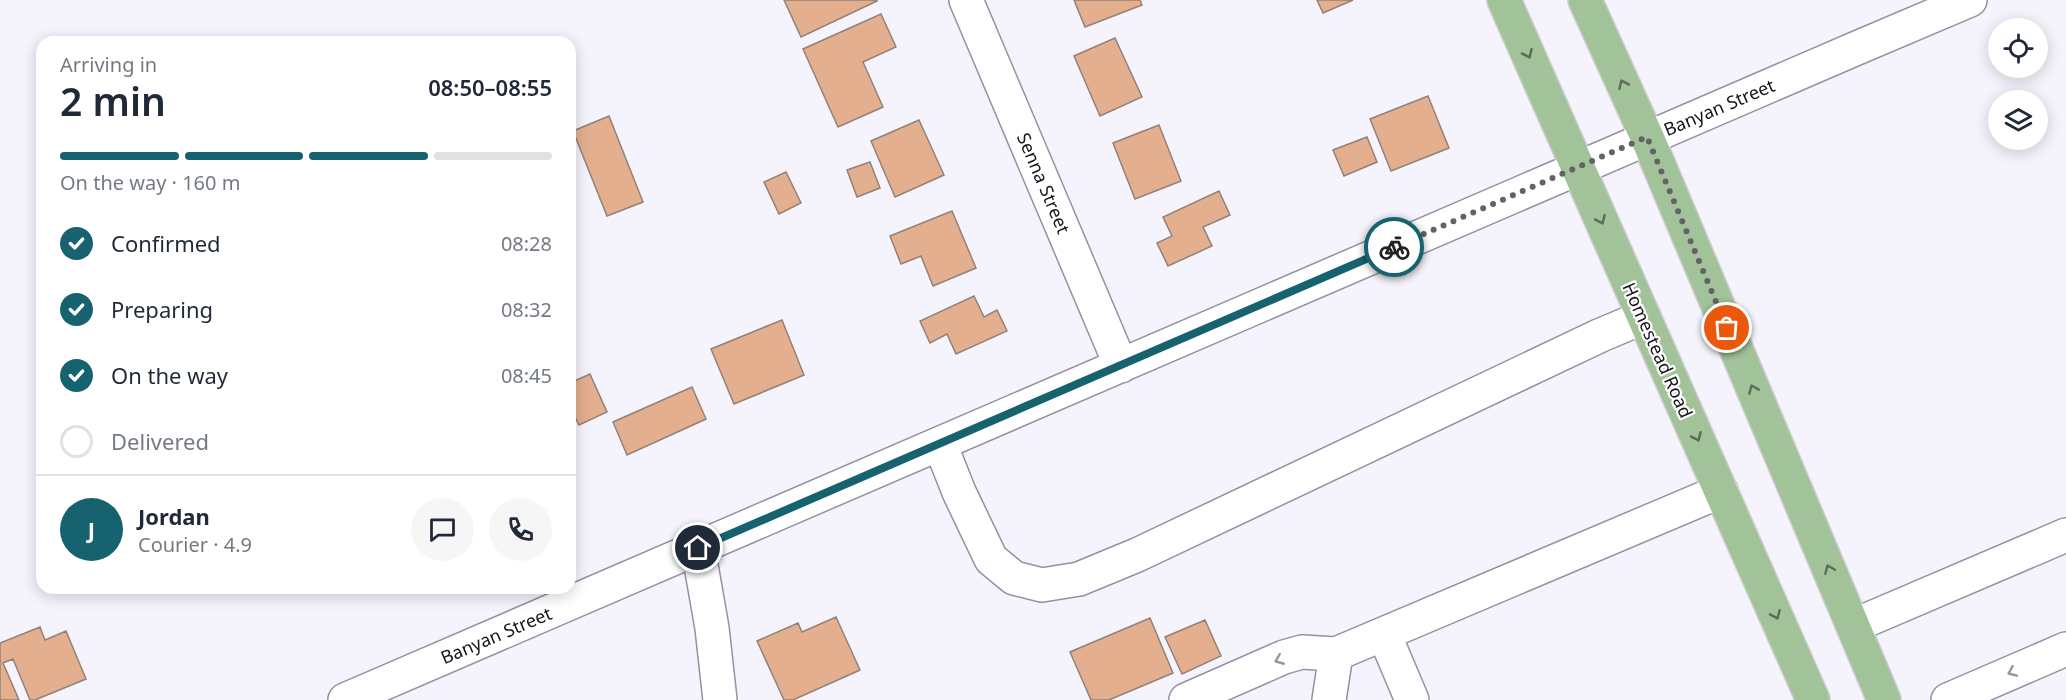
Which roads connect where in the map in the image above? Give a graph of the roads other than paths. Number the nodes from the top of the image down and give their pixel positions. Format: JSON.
{"nodes":[{"id":1,"x":966,"y":0,"type":"edge"},
{"id":2,"x":1504,"y":0,"type":"edge"},
{"id":3,"x":1586,"y":0,"type":"edge"},
{"id":4,"x":1970,"y":0,"type":"edge"},
{"id":5,"x":1647,"y":137,"type":"junction"},
{"id":6,"x":1577,"y":167,"type":"junction"},
{"id":7,"x":1644,"y":317,"type":"junction"},
{"id":8,"x":1121,"y":366,"type":"junction"},
{"id":9,"x":940,"y":444,"type":"junction"},
{"id":10,"x":1721,"y":491,"type":"junction"},
{"id":11,"x":2066,"y":535,"type":"edge"},
{"id":12,"x":698,"y":548,"type":"junction"},
{"id":13,"x":1853,"y":626,"type":"junction"},
{"id":14,"x":1384,"y":634,"type":"junction"},
{"id":15,"x":2066,"y":649,"type":"edge"},
{"id":16,"x":1336,"y":654,"type":"junction"},
{"id":17,"x":345,"y":700,"type":"edge"},
{"id":18,"x":720,"y":700,"type":"edge"},
{"id":19,"x":1186,"y":700,"type":"edge"},
{"id":20,"x":1329,"y":700,"type":"edge"},
{"id":21,"x":1412,"y":700,"type":"edge"},
{"id":22,"x":1813,"y":700,"type":"edge"},
{"id":23,"x":1884,"y":700,"type":"edge"},
{"id":24,"x":1948,"y":700,"type":"edge"}],
"edges":[{"from":1,"to":8,"type":"street","name":"Senna Street"},
{"from":2,"to":6,"type":"main road","name":"Homestead Road","one_way":true},
{"from":5,"to":3,"type":"main road","one_way":true},
{"from":4,"to":5,"type":"street","name":"Banyan Street"},
{"from":5,"to":6,"type":"street","name":"Banyan Street"},
{"from":13,"to":5,"type":"main road","one_way":true},
{"from":6,"to":7,"type":"main road","name":"Homestead Road","one_way":true},
{"from":6,"to":8,"type":"street","name":"Banyan Street"},
{"from":7,"to":9,"type":"street"},
{"from":7,"to":10,"type":"main road","name":"Homestead Road","one_way":true},
{"from":8,"to":9,"type":"street","name":"Banyan Street"},
{"from":9,"to":12,"type":"street","name":"Banyan Street"},
{"from":10,"to":14,"type":"street"},
{"from":10,"to":22,"type":"main road","name":"Homestead Road","one_way":true},
{"from":11,"to":13,"type":"street"},
{"from":12,"to":17,"type":"street","name":"Banyan Street"},
{"from":12,"to":18,"type":"street"},
{"from":13,"to":23,"type":"main road"},
{"from":14,"to":16,"type":"street"},
{"from":14,"to":21,"type":"street"},
{"from":15,"to":24,"type":"street","one_way":true},
{"from":16,"to":19,"type":"street","one_way":true},
{"from":16,"to":20,"type":"street"}]}
